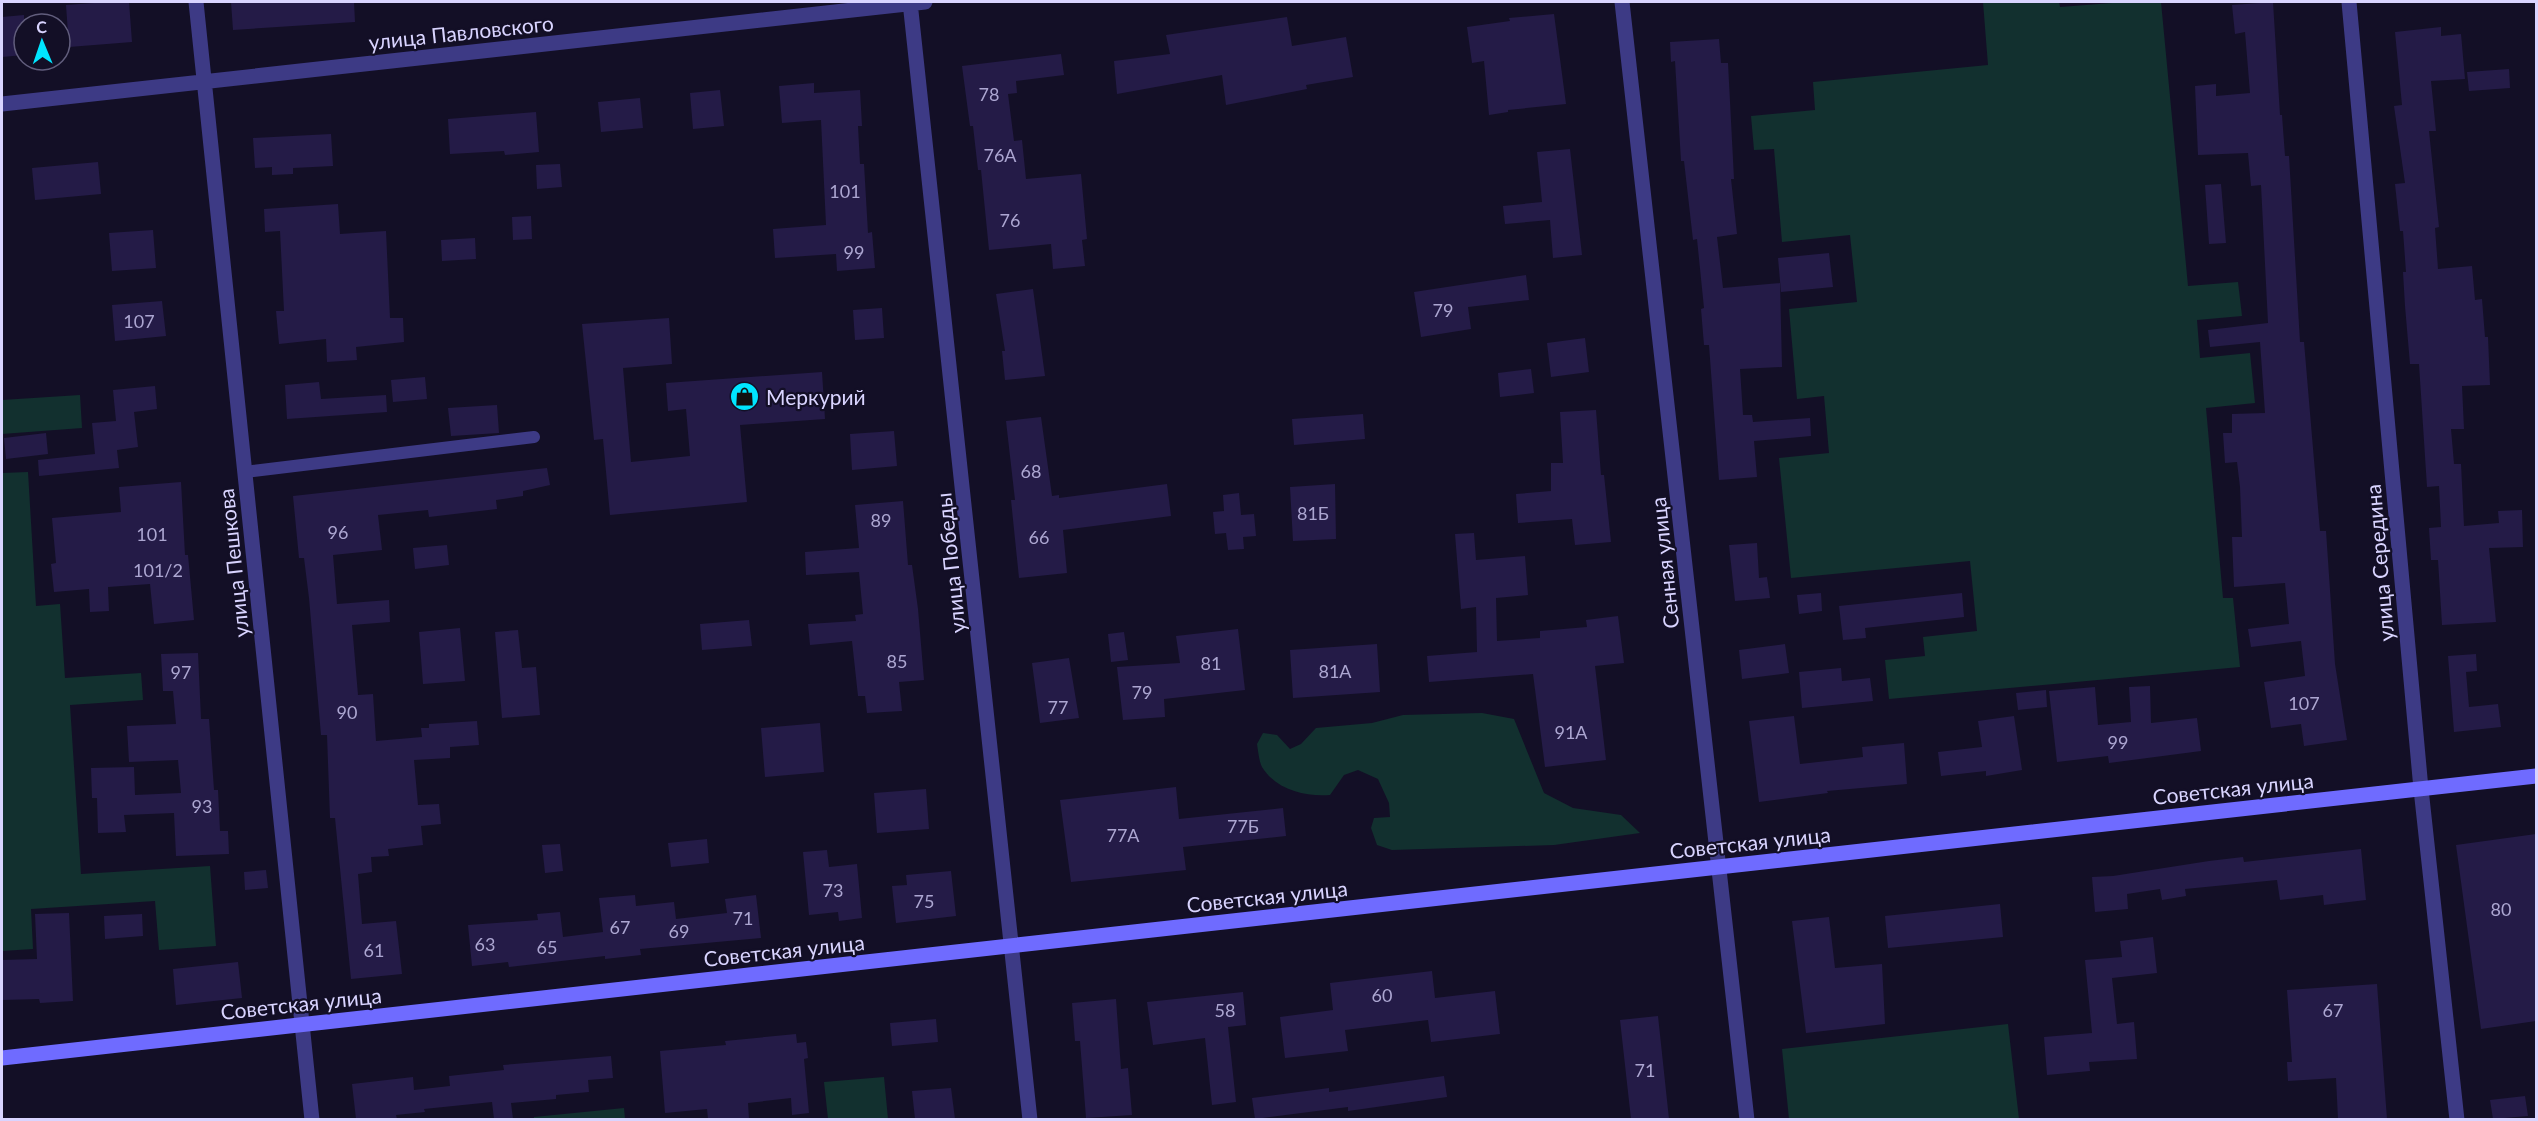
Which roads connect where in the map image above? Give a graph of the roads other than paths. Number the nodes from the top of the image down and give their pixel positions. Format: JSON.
{"nodes":[{"id":1,"x":196,"y":2,"type":"edge"},
{"id":2,"x":915,"y":2,"type":"edge"},
{"id":3,"x":1622,"y":2,"type":"edge"},
{"id":4,"x":2349,"y":2,"type":"edge"},
{"id":5,"x":205,"y":82,"type":"junction"},
{"id":6,"x":2,"y":104,"type":"edge"},
{"id":7,"x":534,"y":437,"type":"dead end"},
{"id":8,"x":245,"y":472,"type":"junction"},
{"id":9,"x":2536,"y":776,"type":"edge"},
{"id":10,"x":2421,"y":789,"type":"junction"},
{"id":11,"x":1719,"y":867,"type":"junction"},
{"id":12,"x":1012,"y":945,"type":"junction"},
{"id":13,"x":301,"y":1024,"type":"junction"},
{"id":14,"x":2,"y":1058,"type":"edge"},
{"id":15,"x":312,"y":1119,"type":"edge"},
{"id":16,"x":1030,"y":1119,"type":"edge"},
{"id":17,"x":1747,"y":1119,"type":"edge"},
{"id":18,"x":2457,"y":1119,"type":"edge"}],
"edges":[{"from":1,"to":5,"type":"street","name":"улица Пешкова"},
{"from":2,"to":5,"type":"street","name":"улица Павловского"},
{"from":2,"to":12,"type":"street","name":"улица Победы"},
{"from":3,"to":11,"type":"street","name":"Сенная улица"},
{"from":4,"to":10,"type":"street","name":"улица Середина"},
{"from":5,"to":6,"type":"street","name":"улица Павловского"},
{"from":5,"to":8,"type":"street","name":"улица Пешкова"},
{"from":7,"to":8,"type":"lane"},
{"from":8,"to":13,"type":"street","name":"улица Пешкова"},
{"from":9,"to":10,"type":"street","name":"Советская улица"},
{"from":10,"to":11,"type":"street","name":"Советская улица"},
{"from":10,"to":18,"type":"street","name":"улица Середина"},
{"from":11,"to":12,"type":"street","name":"Советская улица"},
{"from":11,"to":17,"type":"street","name":"Сенная улица"},
{"from":12,"to":13,"type":"street","name":"Советская улица"},
{"from":12,"to":16,"type":"street","name":"улица Победы"},
{"from":13,"to":14,"type":"street","name":"Советская улица"},
{"from":13,"to":15,"type":"street","name":"улица Пешкова"}]}
